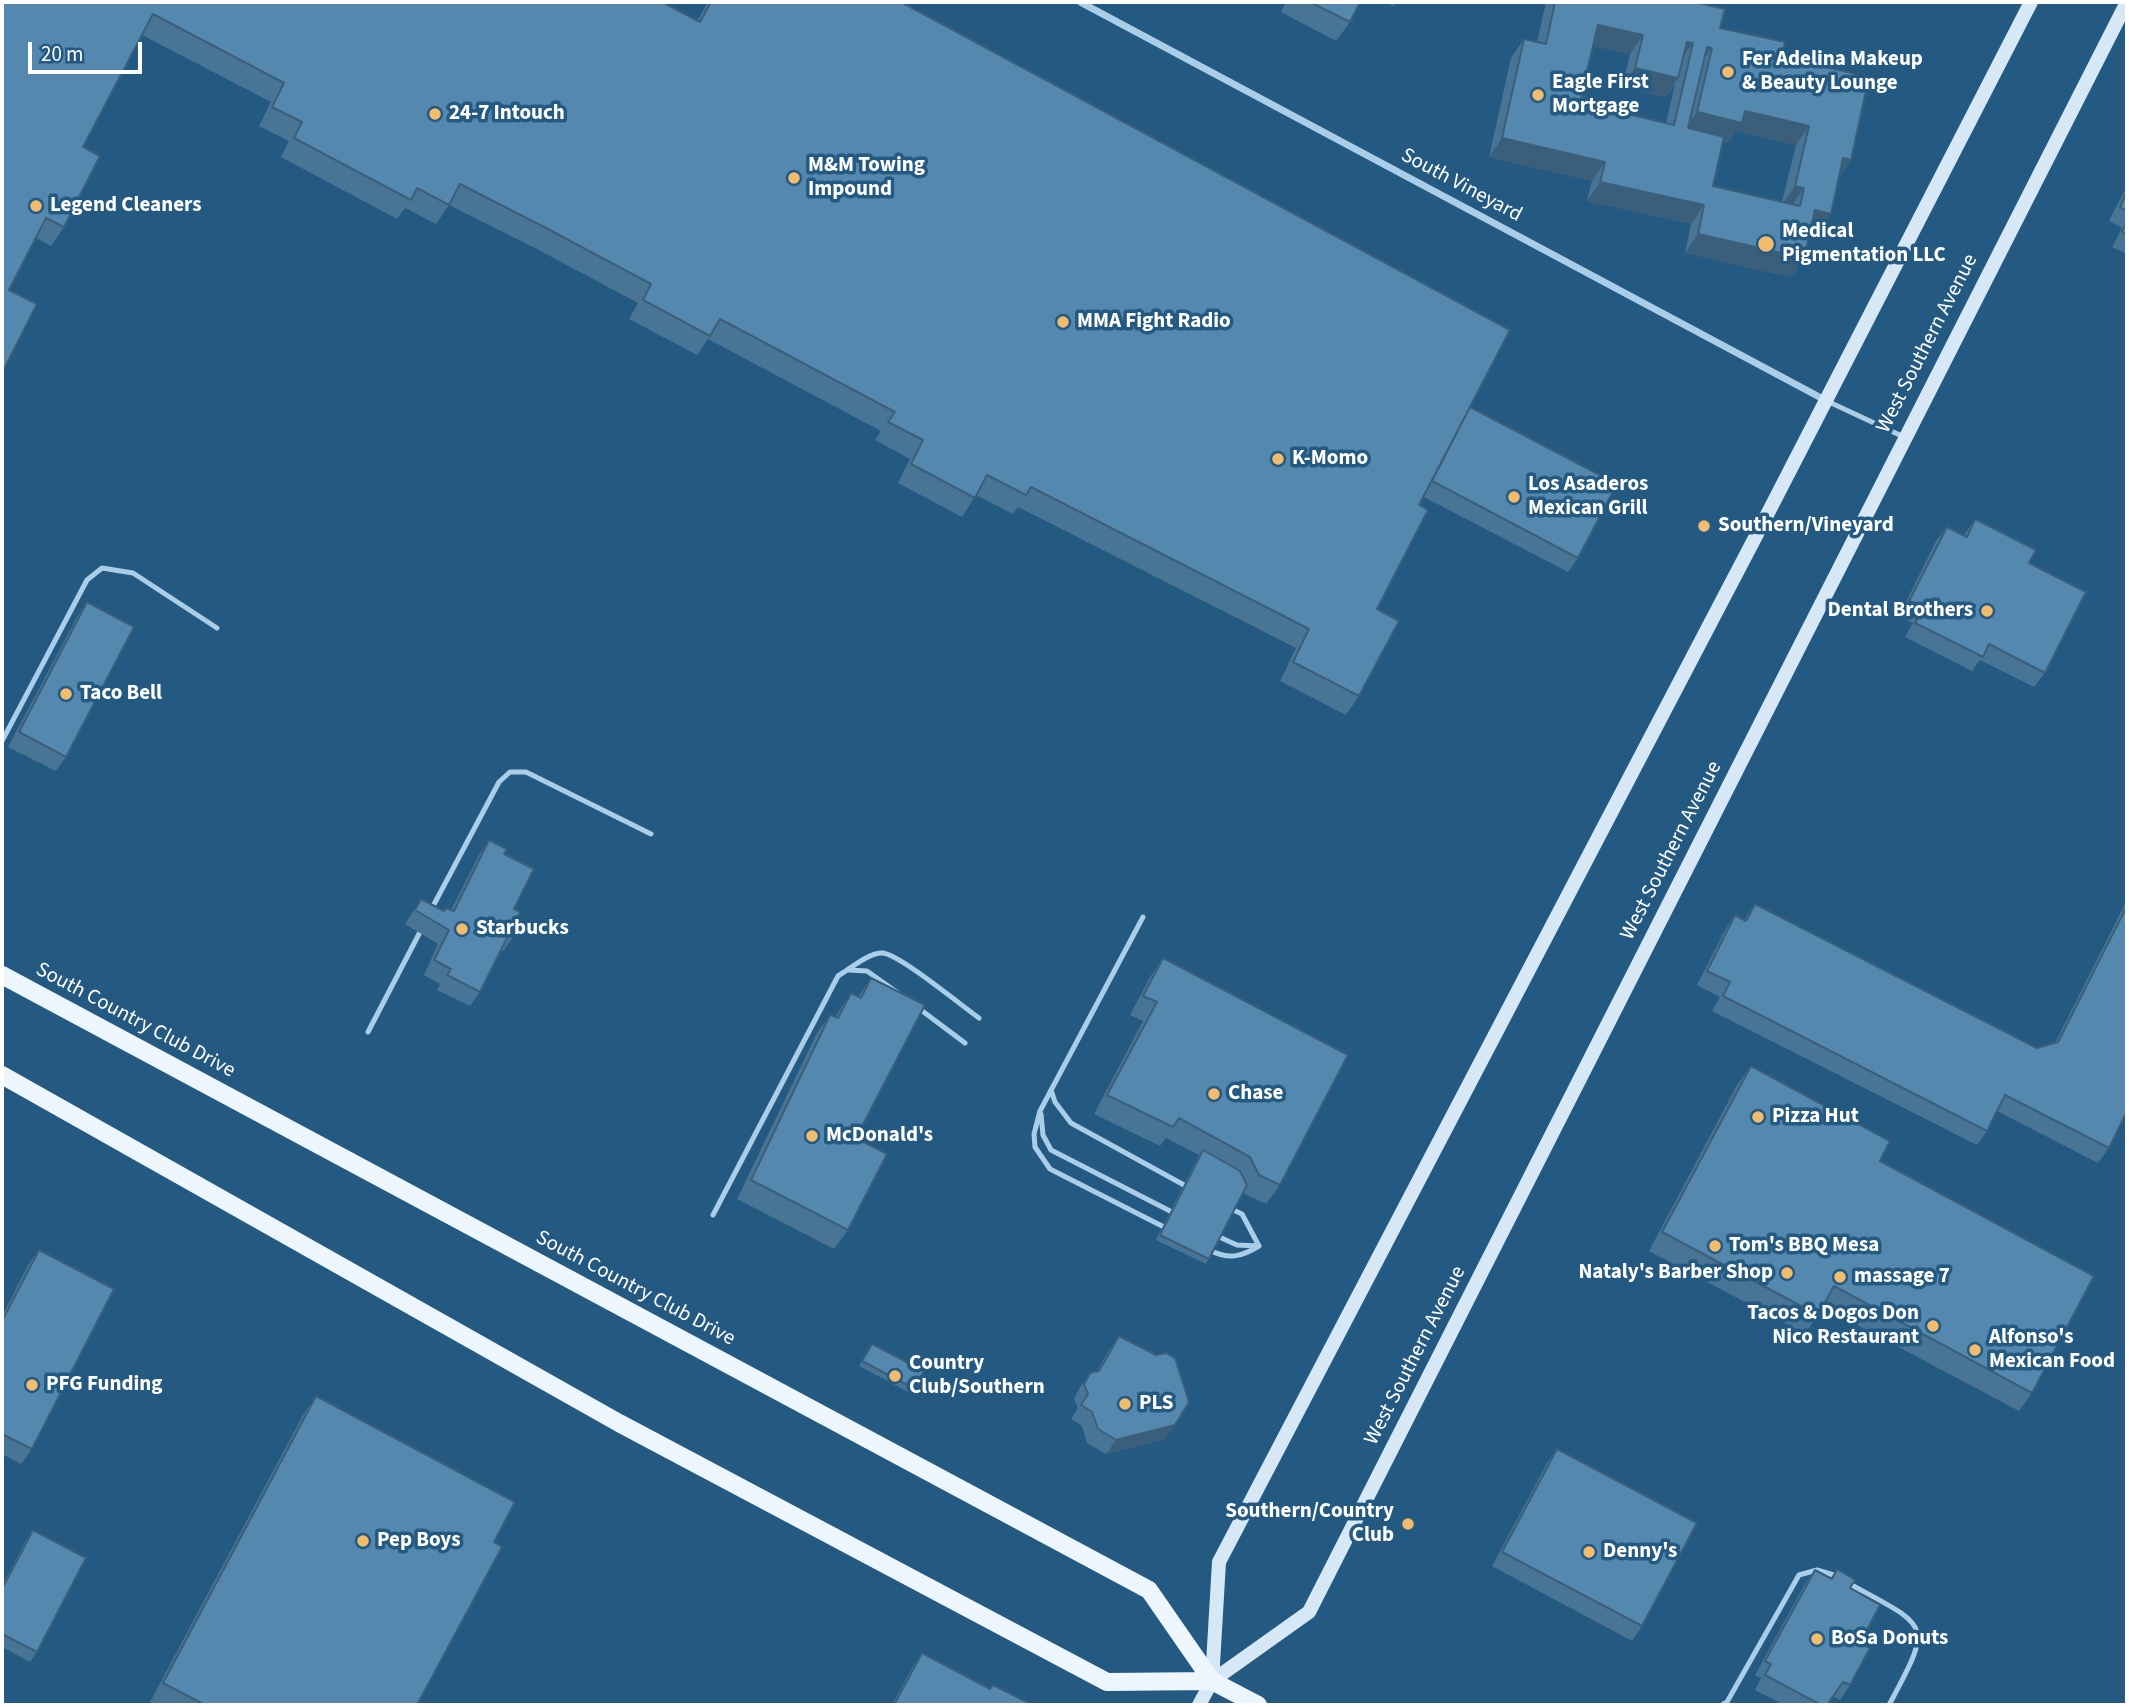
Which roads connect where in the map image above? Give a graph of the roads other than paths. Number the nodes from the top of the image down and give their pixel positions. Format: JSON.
{"nodes":[{"id":1,"x":1080,"y":2,"type":"edge"},
{"id":2,"x":2031,"y":2,"type":"edge"},
{"id":3,"x":2127,"y":2,"type":"edge"},
{"id":4,"x":1826,"y":401,"type":"junction"},
{"id":5,"x":1904,"y":437,"type":"junction"},
{"id":6,"x":217,"y":628,"type":"dead end"},
{"id":7,"x":2,"y":741,"type":"edge"},
{"id":8,"x":651,"y":834,"type":"dead end"},
{"id":9,"x":1143,"y":917,"type":"dead end"},
{"id":10,"x":425,"y":921,"type":"edge"},
{"id":11,"x":420,"y":932,"type":"edge"},
{"id":12,"x":849,"y":970,"type":"junction"},
{"id":13,"x":2,"y":975,"type":"edge"},
{"id":14,"x":903,"y":996,"type":"edge"},
{"id":15,"x":913,"y":1004,"type":"edge"},
{"id":16,"x":979,"y":1018,"type":"dead end"},
{"id":17,"x":368,"y":1031,"type":"dead end"},
{"id":18,"x":965,"y":1043,"type":"dead end"},
{"id":19,"x":2,"y":1075,"type":"edge"},
{"id":20,"x":1051,"y":1090,"type":"junction"},
{"id":21,"x":1040,"y":1111,"type":"junction"},
{"id":22,"x":1184,"y":1185,"type":"edge"},
{"id":23,"x":1231,"y":1209,"type":"edge"},
{"id":24,"x":1170,"y":1211,"type":"edge"},
{"id":25,"x":713,"y":1214,"type":"dead end"},
{"id":26,"x":1162,"y":1226,"type":"edge"},
{"id":27,"x":1217,"y":1236,"type":"edge"},
{"id":28,"x":1259,"y":1246,"type":"junction"},
{"id":29,"x":1209,"y":1250,"type":"edge"},
{"id":30,"x":1212,"y":1681,"type":"junction"},
{"id":31,"x":1199,"y":1705,"type":"edge"},
{"id":32,"x":1258,"y":1705,"type":"edge"},
{"id":33,"x":1722,"y":1705,"type":"edge"},
{"id":34,"x":1889,"y":1705,"type":"edge"}],
"edges":[{"from":1,"to":4,"type":"street","name":"South Vineyard"},
{"from":2,"to":4,"type":"main road","name":"West Southern Avenue"},
{"from":3,"to":5,"type":"main road","name":"West Southern Avenue"},
{"from":4,"to":5,"type":"lane"},
{"from":4,"to":30,"type":"main road","name":"West Southern Avenue"},
{"from":5,"to":30,"type":"main road","name":"West Southern Avenue"},
{"from":6,"to":7,"type":"lane"},
{"from":8,"to":10,"type":"lane"},
{"from":9,"to":20,"type":"lane"},
{"from":11,"to":17,"type":"lane"},
{"from":12,"to":14,"type":"lane"},
{"from":12,"to":16,"type":"lane"},
{"from":12,"to":25,"type":"lane"},
{"from":13,"to":30,"type":"main road","name":"South Country Club Drive"},
{"from":15,"to":18,"type":"lane"},
{"from":19,"to":30,"type":"main road","name":"South Country Club Drive"},
{"from":20,"to":21,"type":"lane"},
{"from":20,"to":22,"type":"lane"},
{"from":21,"to":24,"type":"lane"},
{"from":21,"to":26,"type":"lane"},
{"from":23,"to":28,"type":"lane"},
{"from":27,"to":28,"type":"lane"},
{"from":28,"to":29,"type":"lane"},
{"from":30,"to":31,"type":"main road","name":"West Southern Avenue"},
{"from":30,"to":32,"type":"main road","name":"South Country Club Drive"},
{"from":33,"to":34,"type":"lane"}]}
